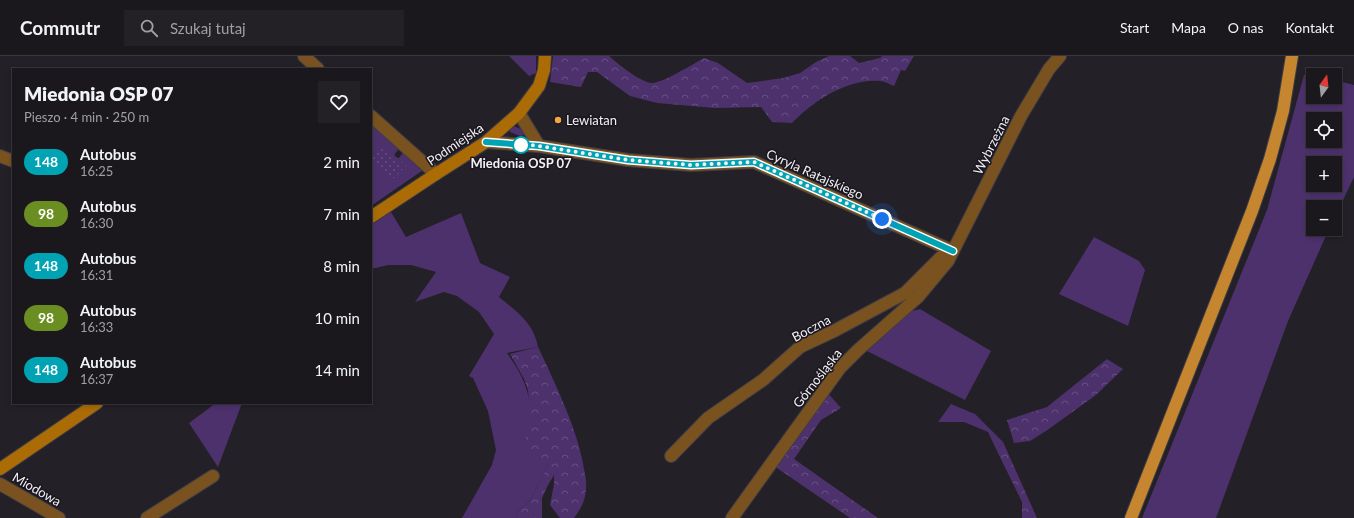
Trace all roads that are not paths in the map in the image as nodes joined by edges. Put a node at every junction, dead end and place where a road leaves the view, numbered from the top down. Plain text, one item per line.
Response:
1 (304, 56) edge
2 (545, 56) edge
3 (1060, 56) edge
4 (1292, 56) edge
5 (317, 68) edge
6 (519, 113) junction
7 (372, 117) edge
8 (486, 142) junction
9 (539, 146) junction
10 (0, 156) edge
11 (12, 161) edge
12 (436, 174) junction
13 (372, 216) edge
14 (953, 251) junction
15 (96, 404) edge
16 (671, 456) dead end
17 (0, 469) edge
18 (213, 476) dead end
19 (0, 484) edge
20 (60, 518) edge
21 (147, 518) edge
22 (732, 518) edge
23 (1131, 518) edge

1 - 5 street
2 - 6 street, Podmiejska
3 - 14 street, Wybrzeżna
4 - 23 main road
6 - 8 street, Podmiejska
6 - 9 street
7 - 12 street
8 - 9 street, Cyryla Ratajskiego
8 - 12 street, Podmiejska
9 - 14 street, Cyryla Ratajskiego
10 - 11 street
12 - 13 street, Podmiejska
14 - 16 street, Boczna
14 - 22 street, Górnośląska
15 - 17 street
18 - 21 street
19 - 20 street, Miodowa

